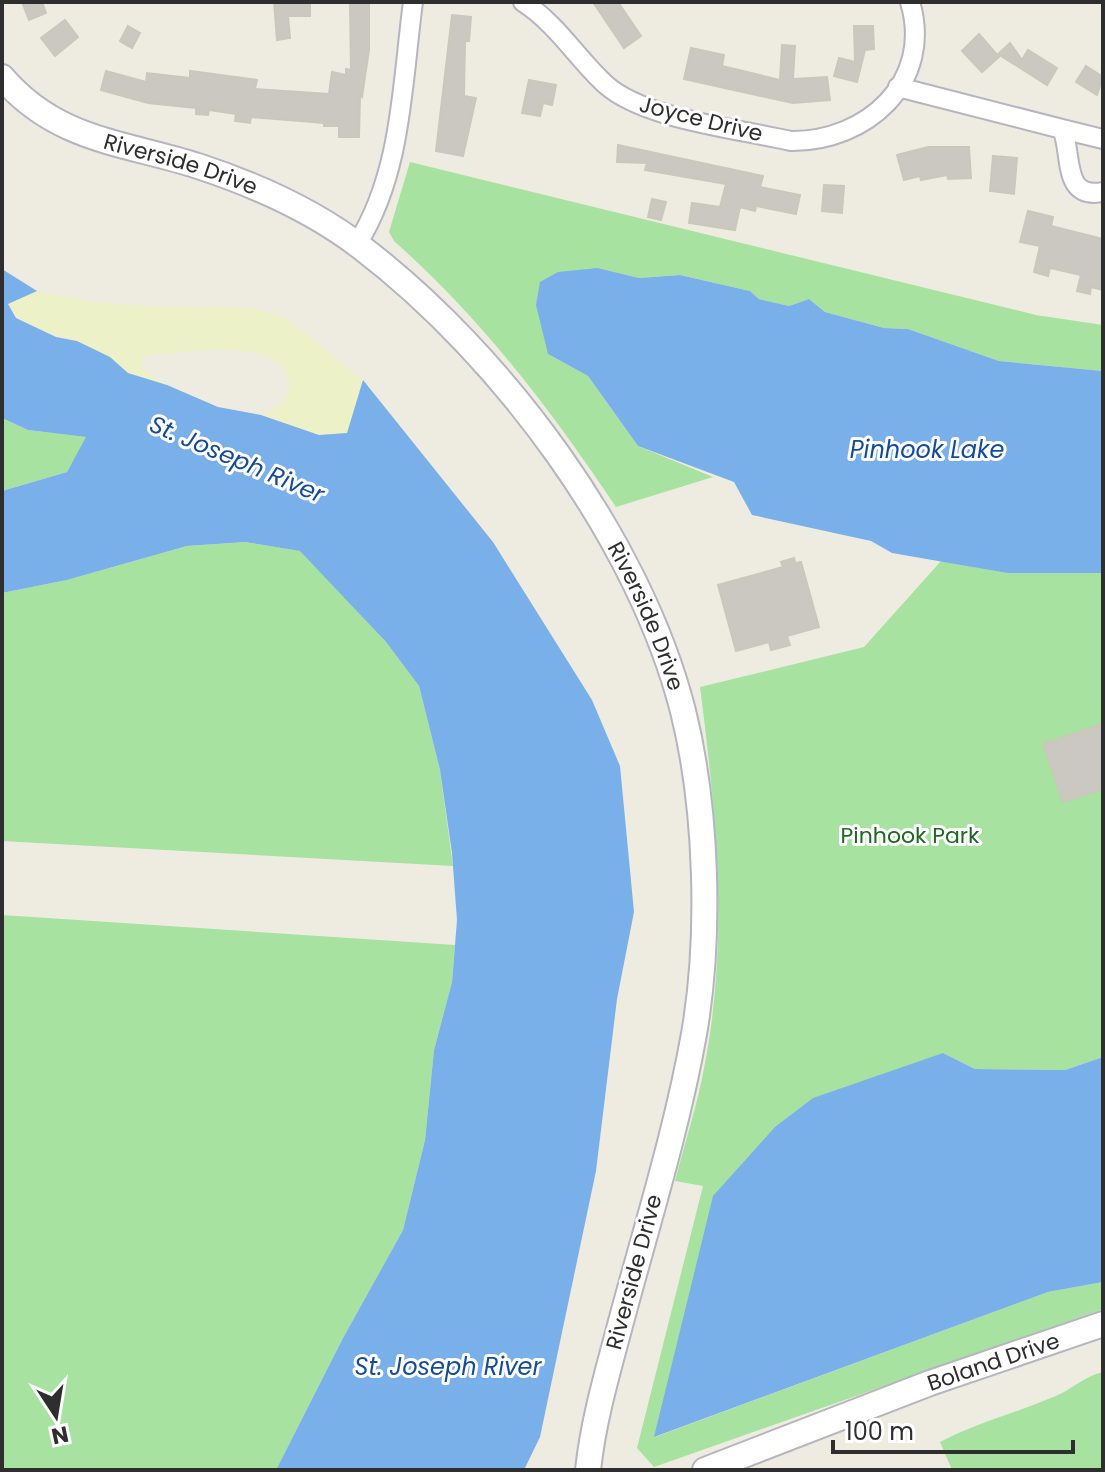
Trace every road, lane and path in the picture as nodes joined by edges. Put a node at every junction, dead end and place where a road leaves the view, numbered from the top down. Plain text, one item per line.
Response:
1 (413, 2) edge
2 (523, 2) edge
3 (910, 2) edge
4 (2, 77) edge
5 (898, 87) junction
6 (1062, 129) junction
7 (1103, 139) edge
8 (1103, 192) edge
9 (357, 244) junction
10 (1103, 1324) edge
11 (588, 1470) edge
12 (705, 1470) edge

1 - 9 street
2 - 5 street, Joyce Drive
3 - 5 street
4 - 9 street, Riverside Drive
5 - 6 street
6 - 7 street
6 - 8 street
9 - 11 street, Riverside Drive
10 - 12 street, Boland Drive

